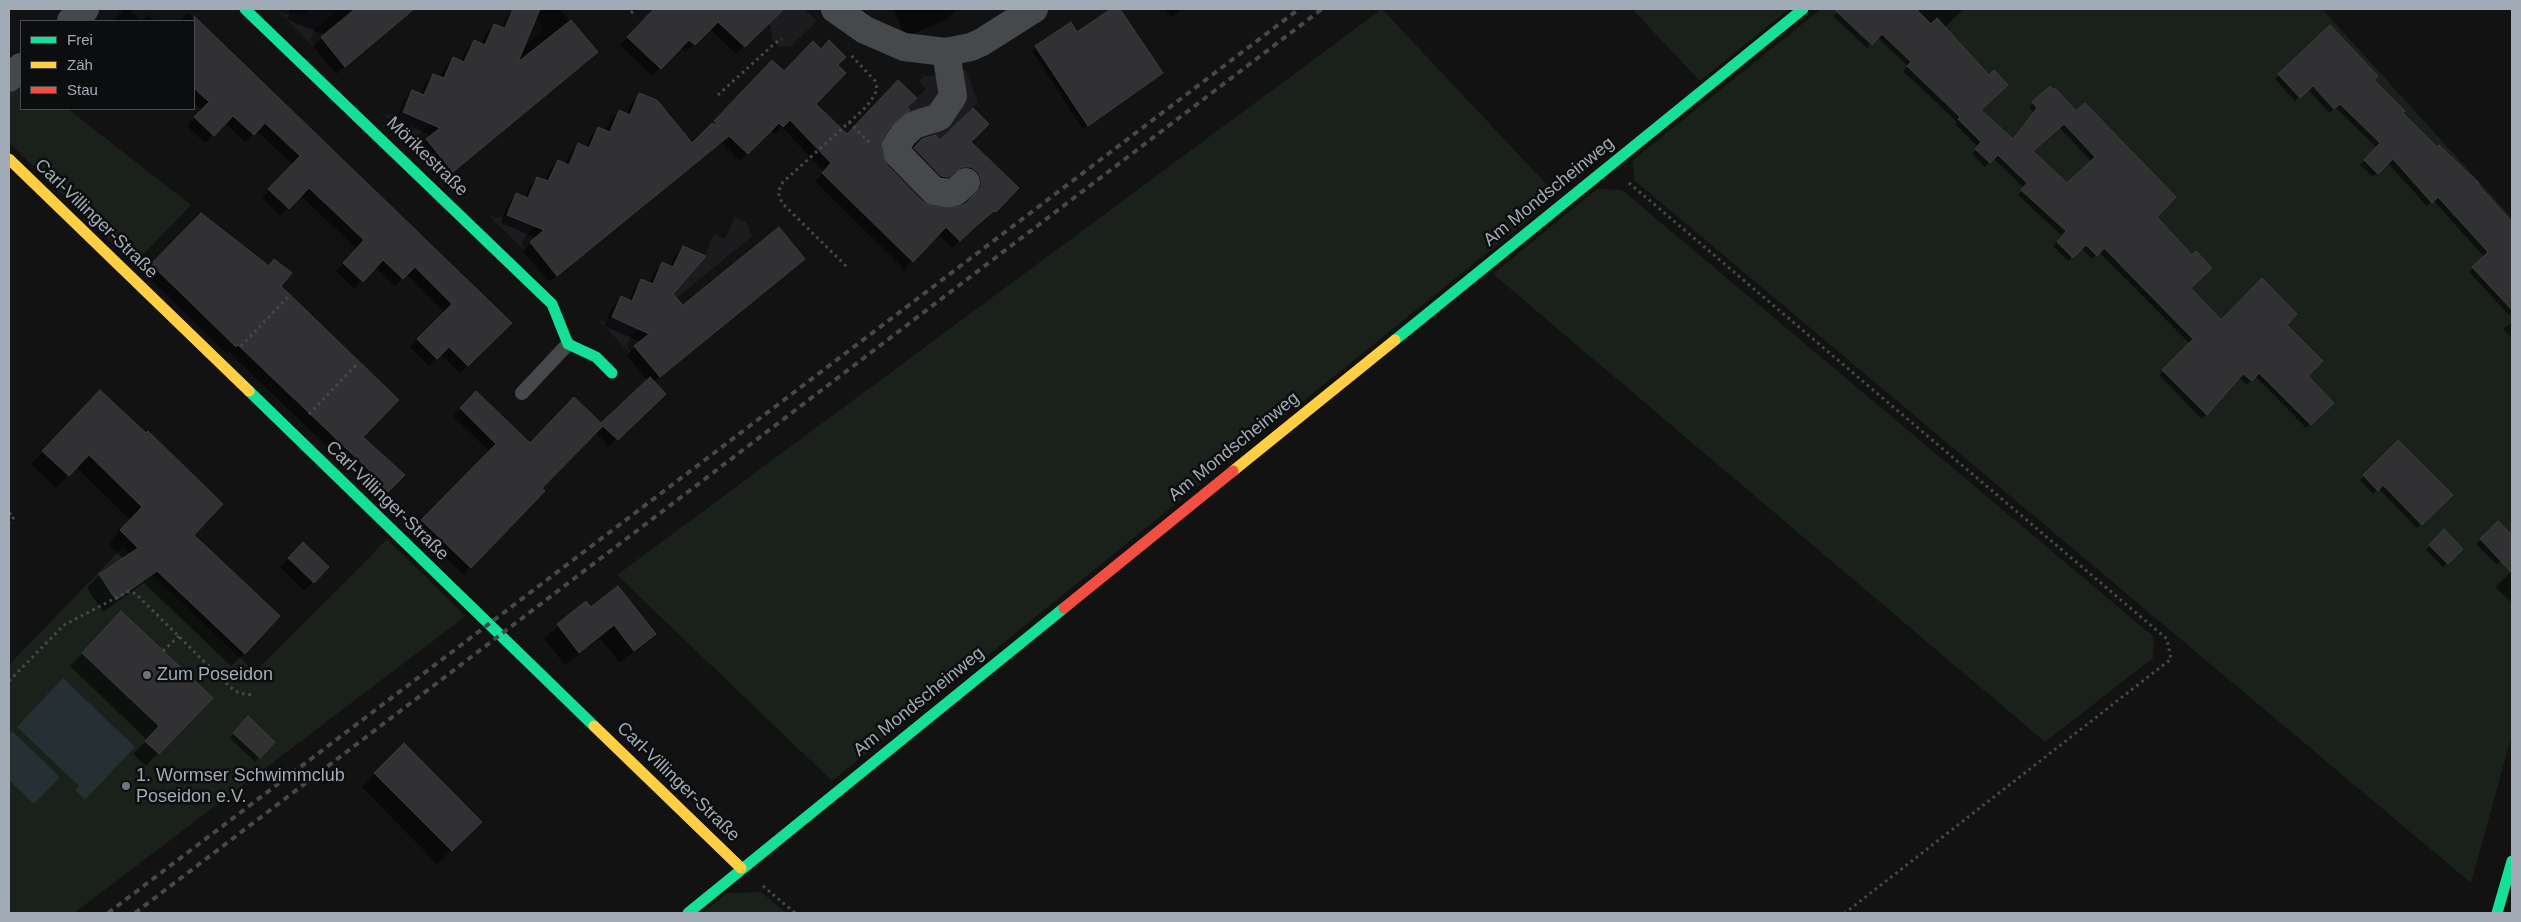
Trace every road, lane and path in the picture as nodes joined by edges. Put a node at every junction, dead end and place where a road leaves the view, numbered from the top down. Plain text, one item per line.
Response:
1 (84, 9) edge
2 (245, 9) edge
3 (636, 9) edge
4 (835, 9) edge
5 (1034, 9) edge
6 (1803, 9) edge
7 (631, 13) dead end
8 (72, 20) edge
9 (782, 39) dead end
10 (844, 48) dead end
11 (946, 52) junction
12 (20, 68) edge
13 (9, 78) edge
14 (718, 95) dead end
15 (9, 159) edge
16 (1609, 166) junction
17 (966, 182) dead end
18 (846, 266) dead end
19 (288, 297) dead end
20 (568, 344) junction
21 (358, 363) dead end
22 (222, 367) junction
23 (612, 373) dead end
24 (522, 393) dead end
25 (292, 432) junction
26 (9, 513) edge
27 (9, 523) edge
28 (179, 636) junction
29 (163, 651) dead end
30 (9, 681) edge
31 (250, 695) dead end
32 (2512, 861) edge
33 (741, 868) junction
34 (688, 913) edge
35 (795, 913) edge
36 (1845, 913) edge
37 (2497, 913) edge

1 - 8 street
2 - 20 street, Mörikestraße
3 - 7 path
4 - 11 street
5 - 11 street
6 - 16 street, Am Mondscheinweg
9 - 14 path
10 - 18 path
11 - 17 street
12 - 13 street
15 - 22 street, Carl-Villinger-Straße
16 - 33 street, Am Mondscheinweg
16 - 36 path
19 - 22 path
20 - 23 street
20 - 24 lane
21 - 25 path
22 - 25 street, Carl-Villinger-Straße
25 - 33 street, Carl-Villinger-Straße
26 - 27 path
28 - 29 path
28 - 30 path
28 - 31 path
32 - 37 street
33 - 34 street, Am Mondscheinweg
33 - 35 path

